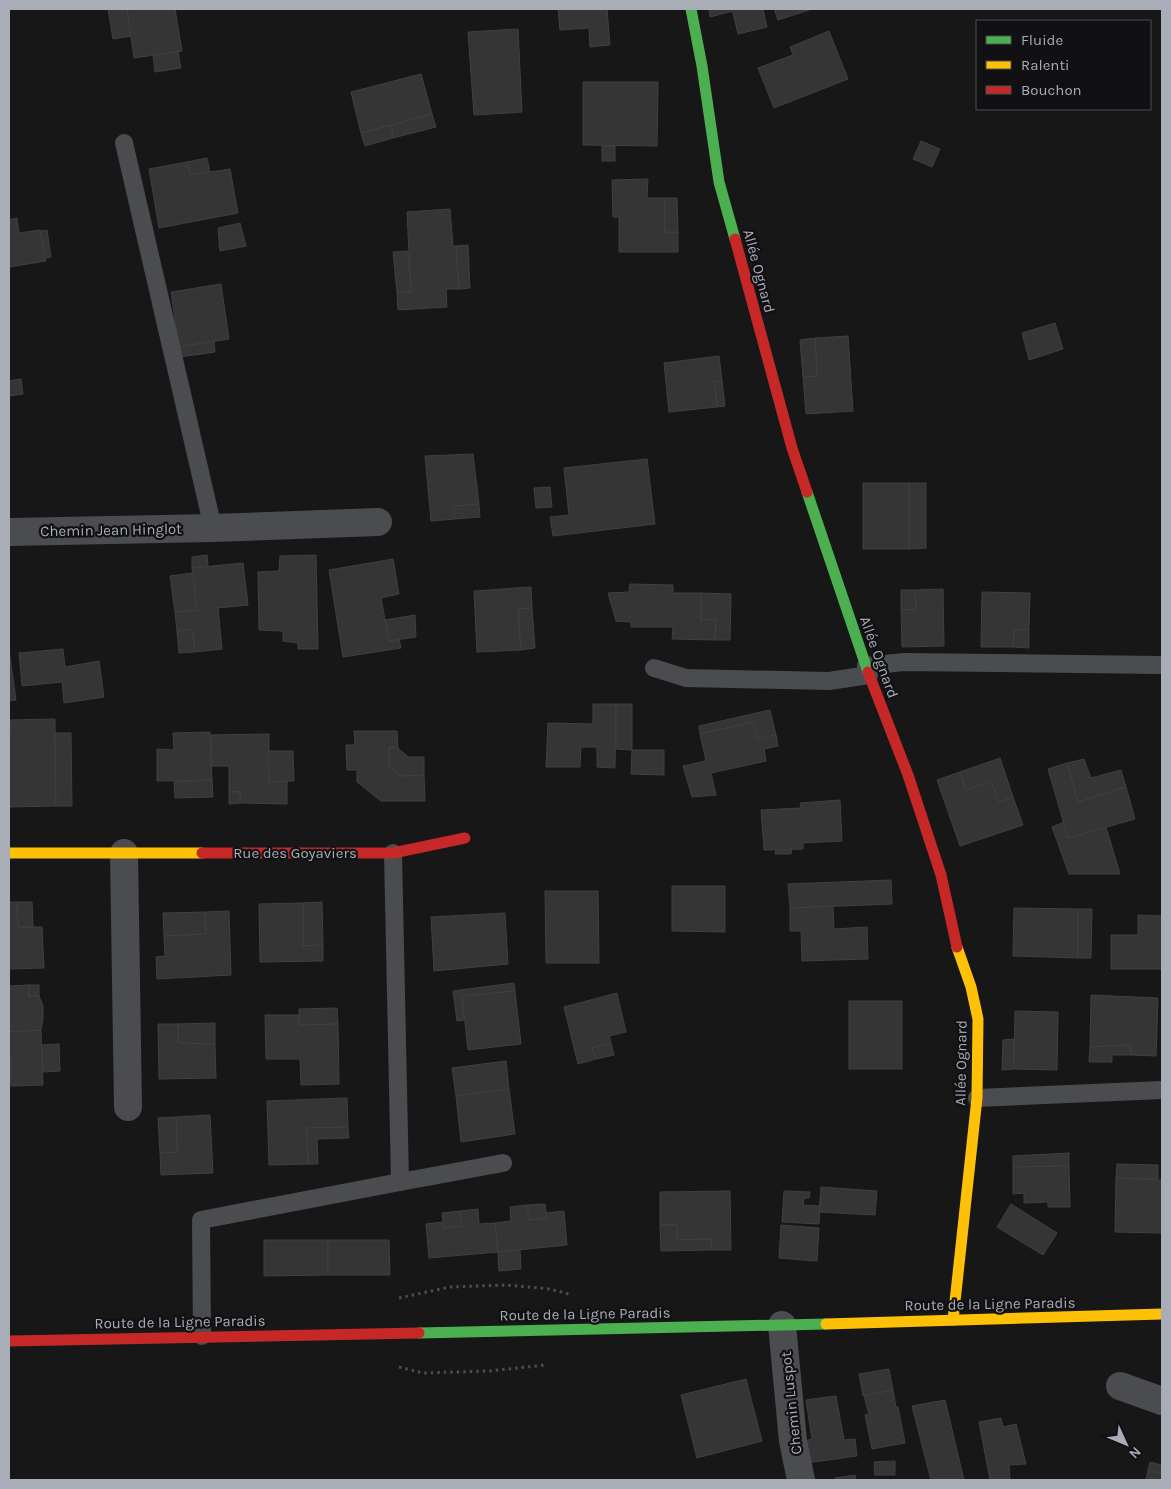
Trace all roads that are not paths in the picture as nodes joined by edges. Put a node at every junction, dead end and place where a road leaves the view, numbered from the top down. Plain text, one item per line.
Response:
1 (691, 9) edge
2 (124, 142) dead end
3 (378, 522) dead end
4 (213, 528) junction
5 (9, 532) edge
6 (1162, 665) edge
7 (654, 668) dead end
8 (867, 671) junction
9 (465, 838) dead end
10 (124, 853) junction
11 (393, 853) junction
12 (9, 854) edge
13 (1162, 1090) edge
14 (977, 1098) junction
15 (128, 1106) dead end
16 (502, 1163) dead end
17 (400, 1182) junction
18 (1162, 1314) edge
19 (953, 1320) junction
20 (782, 1325) junction
21 (202, 1336) junction
22 (9, 1341) edge
23 (1120, 1386) dead end
24 (1162, 1401) edge
25 (801, 1480) edge

1 - 8 street, Allée Ognard
2 - 4 lane
3 - 4 street, Chemin Jean Hinglot
4 - 5 street, Chemin Jean Hinglot
6 - 8 lane
7 - 8 lane
8 - 14 street, Allée Ognard
9 - 11 street, Rue des Goyaviers
10 - 11 street, Rue des Goyaviers
10 - 12 street, Rue des Goyaviers
10 - 15 street
11 - 17 lane
13 - 14 lane
14 - 19 street, Allée Ognard
16 - 17 lane
17 - 21 lane
18 - 19 street, Route de la Ligne Paradis
19 - 20 street, Route de la Ligne Paradis
20 - 21 street, Route de la Ligne Paradis
20 - 25 street, Chemin Luspot
21 - 22 street, Route de la Ligne Paradis
23 - 24 street

